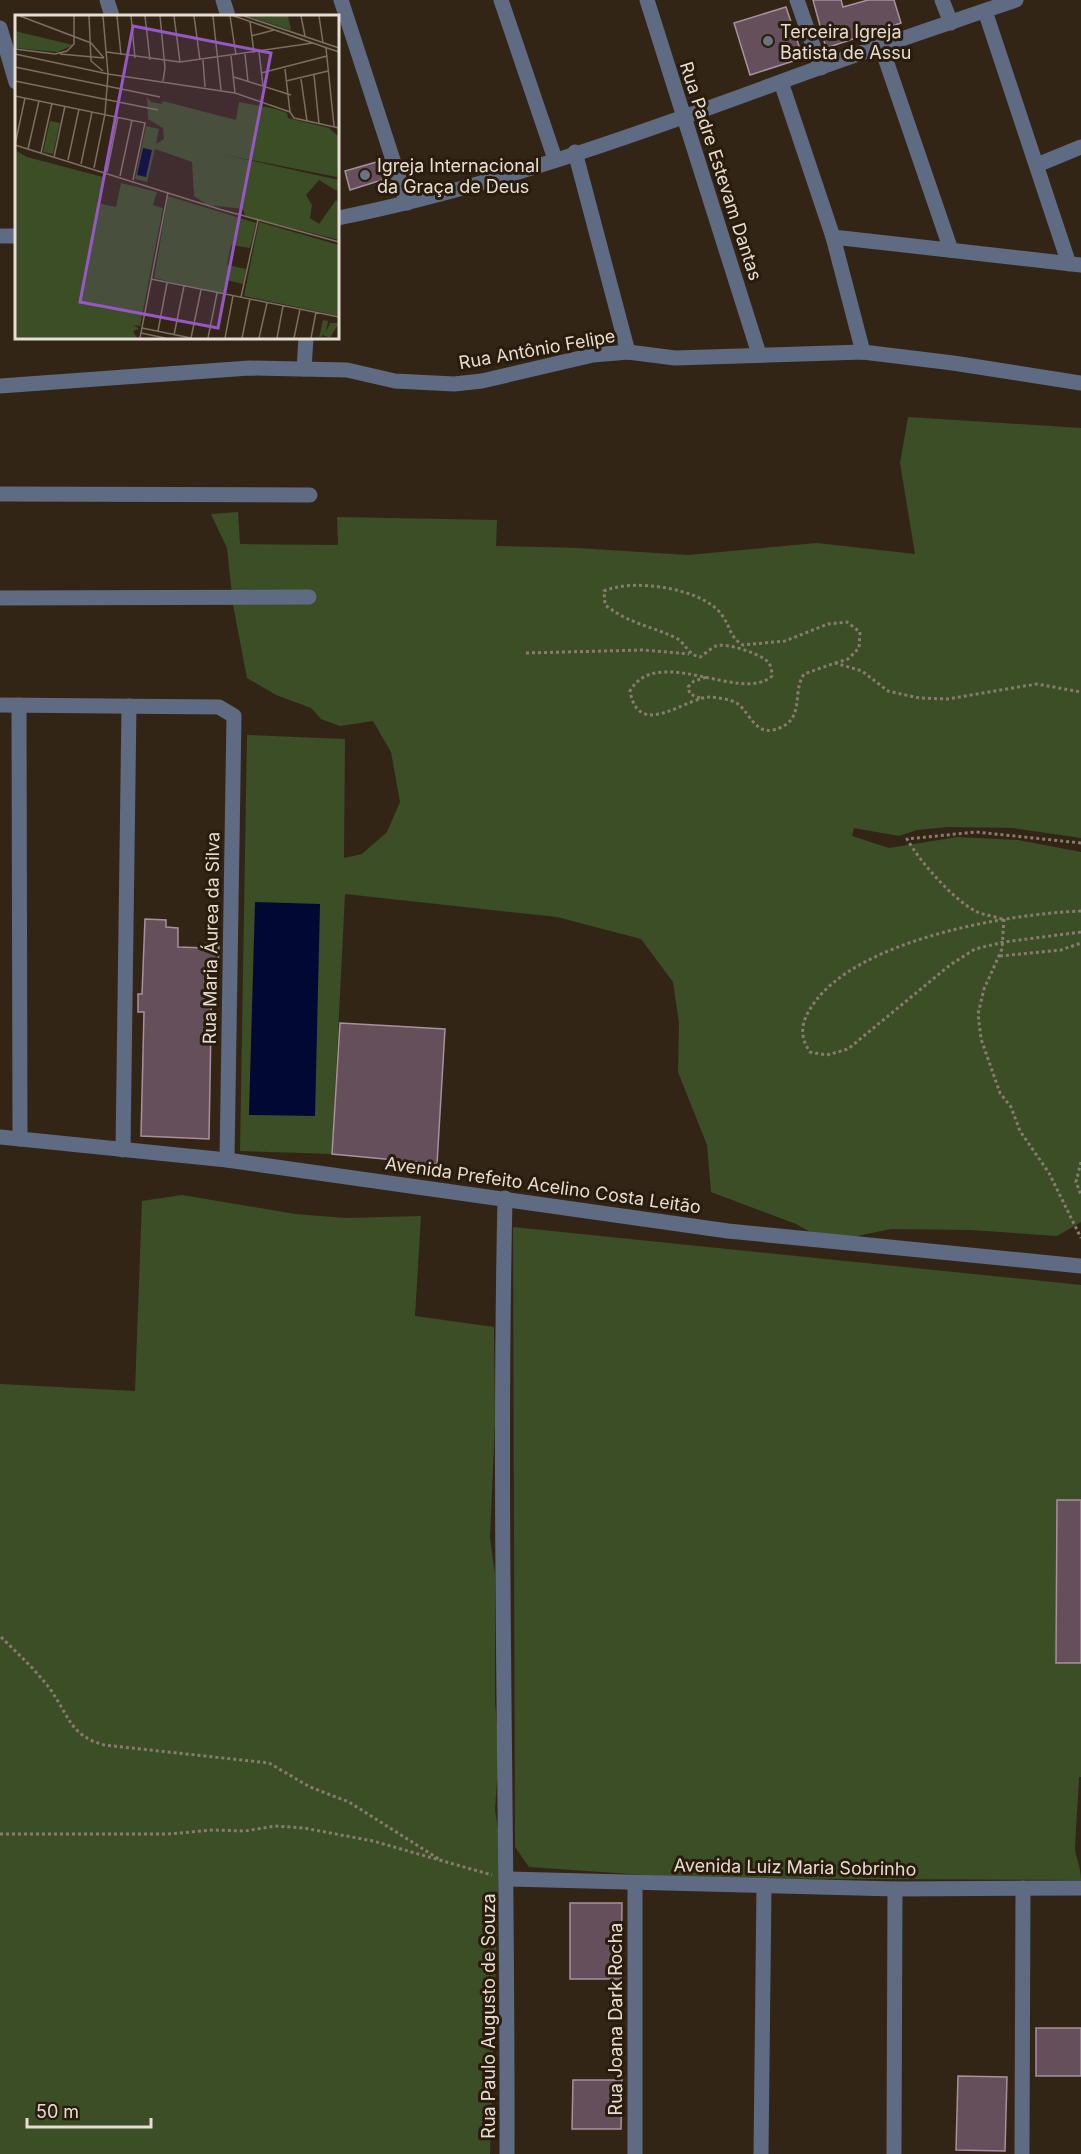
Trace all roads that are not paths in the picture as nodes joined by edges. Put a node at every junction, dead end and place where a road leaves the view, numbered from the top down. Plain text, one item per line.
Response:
1 (107, 0) edge
2 (223, 0) edge
3 (341, 0) edge
4 (501, 0) edge
5 (647, 0) edge
6 (797, 0) edge
7 (942, 0) edge
8 (1016, 0) edge
9 (985, 11) junction
10 (112, 15) edge
11 (228, 15) edge
12 (951, 23) junction
13 (0, 28) edge
14 (881, 46) junction
15 (821, 68) junction
16 (15, 79) edge
17 (781, 82) junction
18 (683, 119) junction
19 (1081, 147) edge
20 (575, 152) junction
21 (555, 159) junction
22 (1036, 165) junction
23 (408, 203) junction
24 (339, 218) edge
25 (833, 237) junction
26 (951, 250) junction
27 (1075, 265) edge
28 (306, 339) edge
29 (628, 352) junction
30 (863, 352) junction
31 (759, 354) junction
32 (304, 369) junction
33 (1081, 383) edge
34 (0, 386) edge
35 (0, 494) edge
36 (310, 495) dead end
37 (309, 597) dead end
38 (0, 598) edge
39 (0, 705) edge
40 (19, 705) junction
41 (129, 706) junction
42 (0, 1137) edge
43 (20, 1139) junction
44 (123, 1150) junction
45 (226, 1160) junction
46 (505, 1198) junction
47 (1081, 1266) edge
48 (508, 1879) junction
49 (635, 1883) junction
50 (764, 1886) junction
51 (895, 1888) junction
52 (1023, 1888) junction
53 (1081, 1888) edge
54 (507, 2154) edge
55 (635, 2154) edge
56 (761, 2154) edge
57 (894, 2154) edge
58 (1022, 2154) edge

1 - 10 street
2 - 11 street
3 - 23 street
4 - 21 street
5 - 18 street, Rua Padre Estevam Dantas
6 - 15 street
7 - 12 street
8 - 9 street
9 - 12 street
9 - 22 street
12 - 14 street
13 - 16 street
14 - 15 street
14 - 26 street
15 - 17 street
17 - 18 street
17 - 25 street
18 - 20 street
18 - 31 street, Rua Padre Estevam Dantas
19 - 22 street
20 - 21 street
20 - 29 street
21 - 23 street
22 - 27 street
23 - 24 street
25 - 26 street
25 - 30 street
26 - 27 street
28 - 32 street
29 - 31 street, Rua Antônio Felipe
29 - 32 street, Rua Antônio Felipe
30 - 31 street, Rua Antônio Felipe
30 - 33 street, Rua Antônio Felipe
32 - 34 street, Rua Antônio Felipe
35 - 36 street
37 - 38 street
39 - 40 street
40 - 41 street
40 - 43 street
41 - 44 street
41 - 45 street, Rua Maria Áurea da Silva
42 - 43 street, Avenida Prefeito Acelino Costa Leitão
43 - 44 street, Avenida Prefeito Acelino Costa Leitão
44 - 45 street, Avenida Prefeito Acelino Costa Leitão
45 - 46 street, Avenida Prefeito Acelino Costa Leitão
46 - 47 street, Avenida Prefeito Acelino Costa Leitão
46 - 48 street, Rua Paulo Augusto de Souza
48 - 49 street, Avenida Luiz Maria Sobrinho
48 - 54 street, Rua Paulo Augusto de Souza
49 - 50 street, Avenida Luiz Maria Sobrinho
49 - 55 street, Rua Joana Dark Rocha
50 - 51 street, Avenida Luiz Maria Sobrinho
50 - 56 street
51 - 52 street, Avenida Luiz Maria Sobrinho
51 - 57 street
52 - 53 street, Avenida Luiz Maria Sobrinho
52 - 58 street

